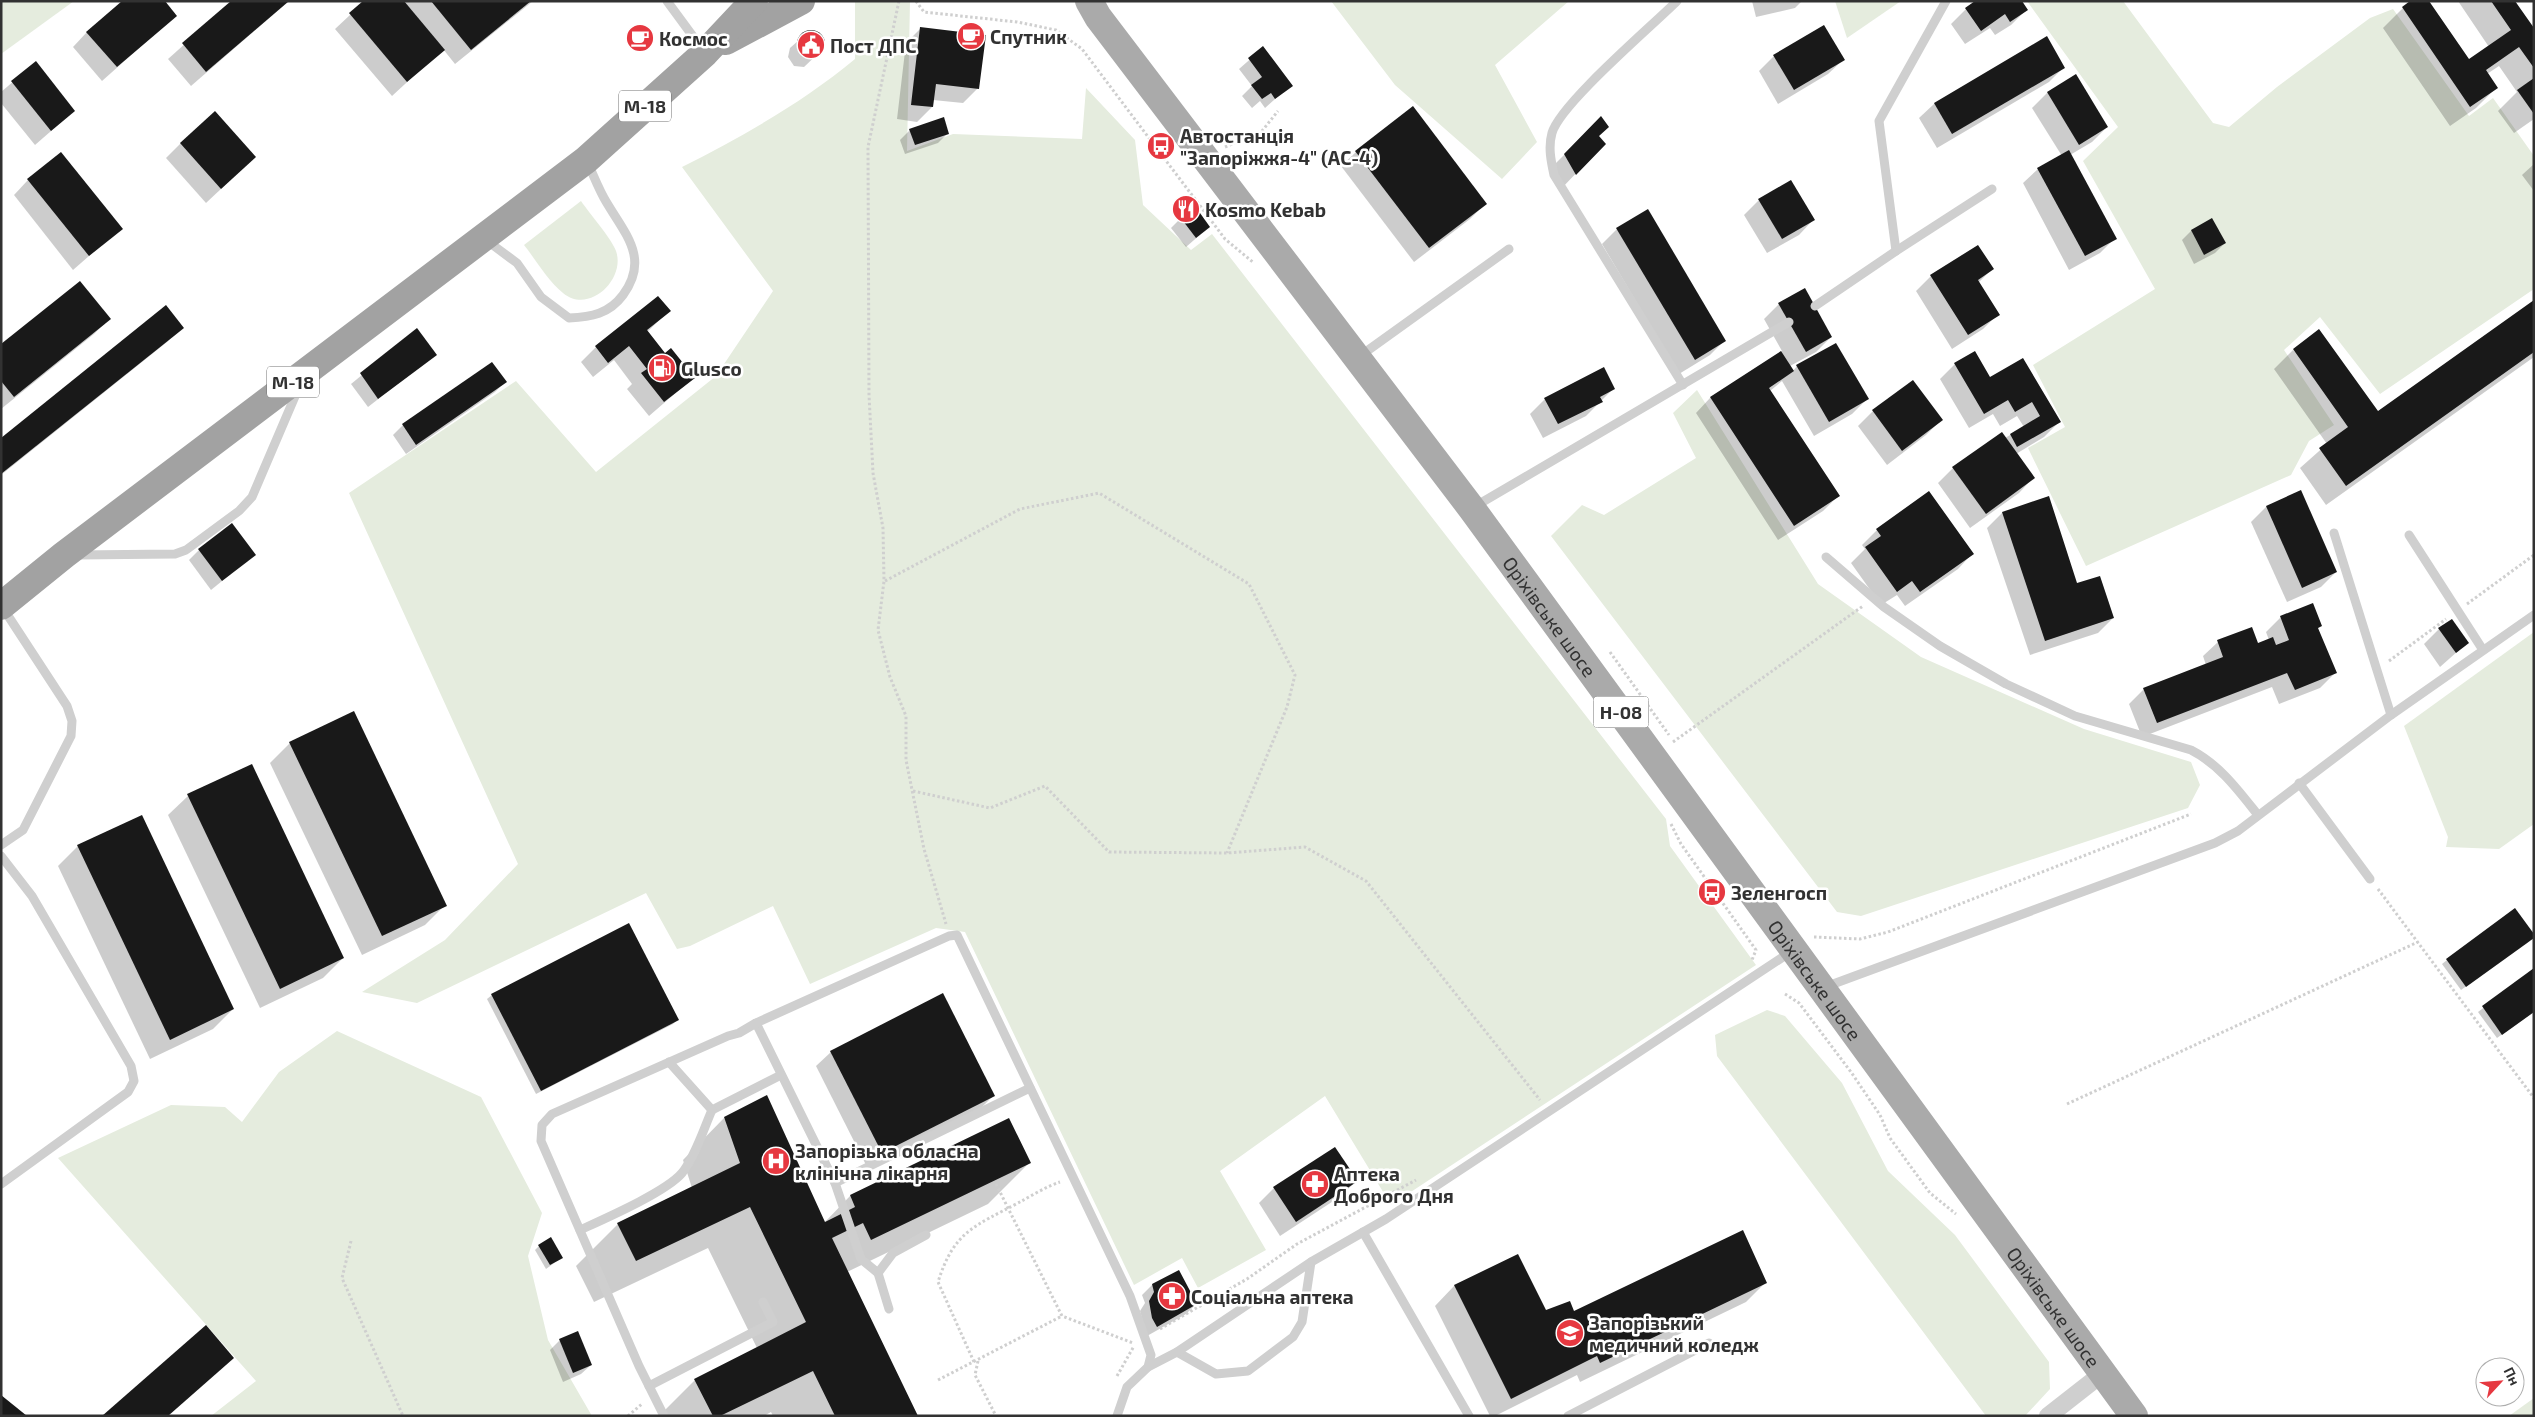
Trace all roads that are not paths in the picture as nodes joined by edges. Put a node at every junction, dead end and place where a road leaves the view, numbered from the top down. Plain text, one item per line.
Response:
1 (667, 1) edge
2 (754, 1) edge
3 (801, 1) edge
4 (1072, 1) edge
5 (1677, 1) edge
6 (1946, 1) edge
7 (1093, 9) edge
8 (704, 52) junction
9 (586, 160) junction
10 (1992, 189) dead end
11 (484, 238) junction
12 (1510, 249) dead end
13 (1896, 250) junction
14 (1815, 306) dead end
15 (1789, 322) dead end
16 (1358, 358) junction
17 (305, 374) junction
18 (1683, 385) junction
19 (1472, 508) junction
20 (2334, 533) dead end
21 (2409, 535) dead end
22 (64, 555) junction
23 (1826, 557) dead end
24 (1, 606) edge
25 (2534, 615) edge
26 (2483, 650) junction
27 (2391, 715) junction
28 (2299, 783) junction
29 (2258, 815) junction
30 (1, 844) edge
31 (1, 856) edge
32 (2370, 879) road end
33 (1805, 944) junction
34 (1822, 988) junction
35 (756, 1023) junction
36 (669, 1062) junction
37 (782, 1075) junction
38 (1030, 1088) junction
39 (712, 1110) junction
40 (1, 1184) edge
41 (834, 1184) junction
42 (580, 1230) junction
43 (1363, 1232) junction
44 (926, 1235) dead end
45 (1311, 1262) junction
46 (878, 1273) junction
47 (763, 1302) dead end
48 (889, 1309) dead end
49 (1709, 1343) dead end
50 (1177, 1352) junction
51 (1148, 1367) junction
52 (2103, 1373) junction
53 (649, 1386) junction
54 (664, 1416) edge
55 (1117, 1416) edge
56 (1469, 1416) edge
57 (1568, 1416) edge
58 (2048, 1416) edge
59 (2134, 1416) edge

1 - 8 lane
2 - 8 highway, М-18
3 - 8 highway, М-18
4 - 7 main road, Оріхівське шосе / Н-08
5 - 18 lane
6 - 13 lane
7 - 16 main road, Оріхівське шосе / Н-08
8 - 9 highway, М-18
9 - 11 highway, М-18
9 - 11 lane
10 - 13 lane
11 - 17 highway, М-18
12 - 16 lane
13 - 14 lane
15 - 18 lane
16 - 19 main road, Оріхівське шосе / Н-08
17 - 22 highway, М-18
17 - 22 lane
18 - 19 lane
19 - 33 main road, Оріхівське шосе / Н-08
20 - 27 lane
21 - 26 lane
22 - 24 highway, М-18
23 - 29 lane
24 - 30 lane
25 - 26 lane
26 - 27 lane
27 - 28 lane
28 - 29 lane
28 - 32 lane
29 - 34 lane
31 - 40 lane
33 - 34 main road, Оріхівське шосе / Н-08
33 - 43 lane
34 - 52 main road, Оріхівське шосе / Н-08
35 - 36 lane
35 - 37 lane
35 - 38 lane
36 - 39 lane
36 - 42 lane
37 - 39 lane
37 - 41 lane
38 - 41 lane
38 - 51 lane
39 - 42 lane
41 - 46 lane
42 - 53 lane
43 - 45 lane
43 - 56 lane
44 - 46 lane
45 - 50 lane
45 - 50 lane
46 - 48 lane
47 - 53 lane
49 - 57 lane
50 - 51 lane
51 - 55 lane
52 - 58 street
52 - 59 main road, Оріхівське шосе / Н-08
53 - 54 lane

